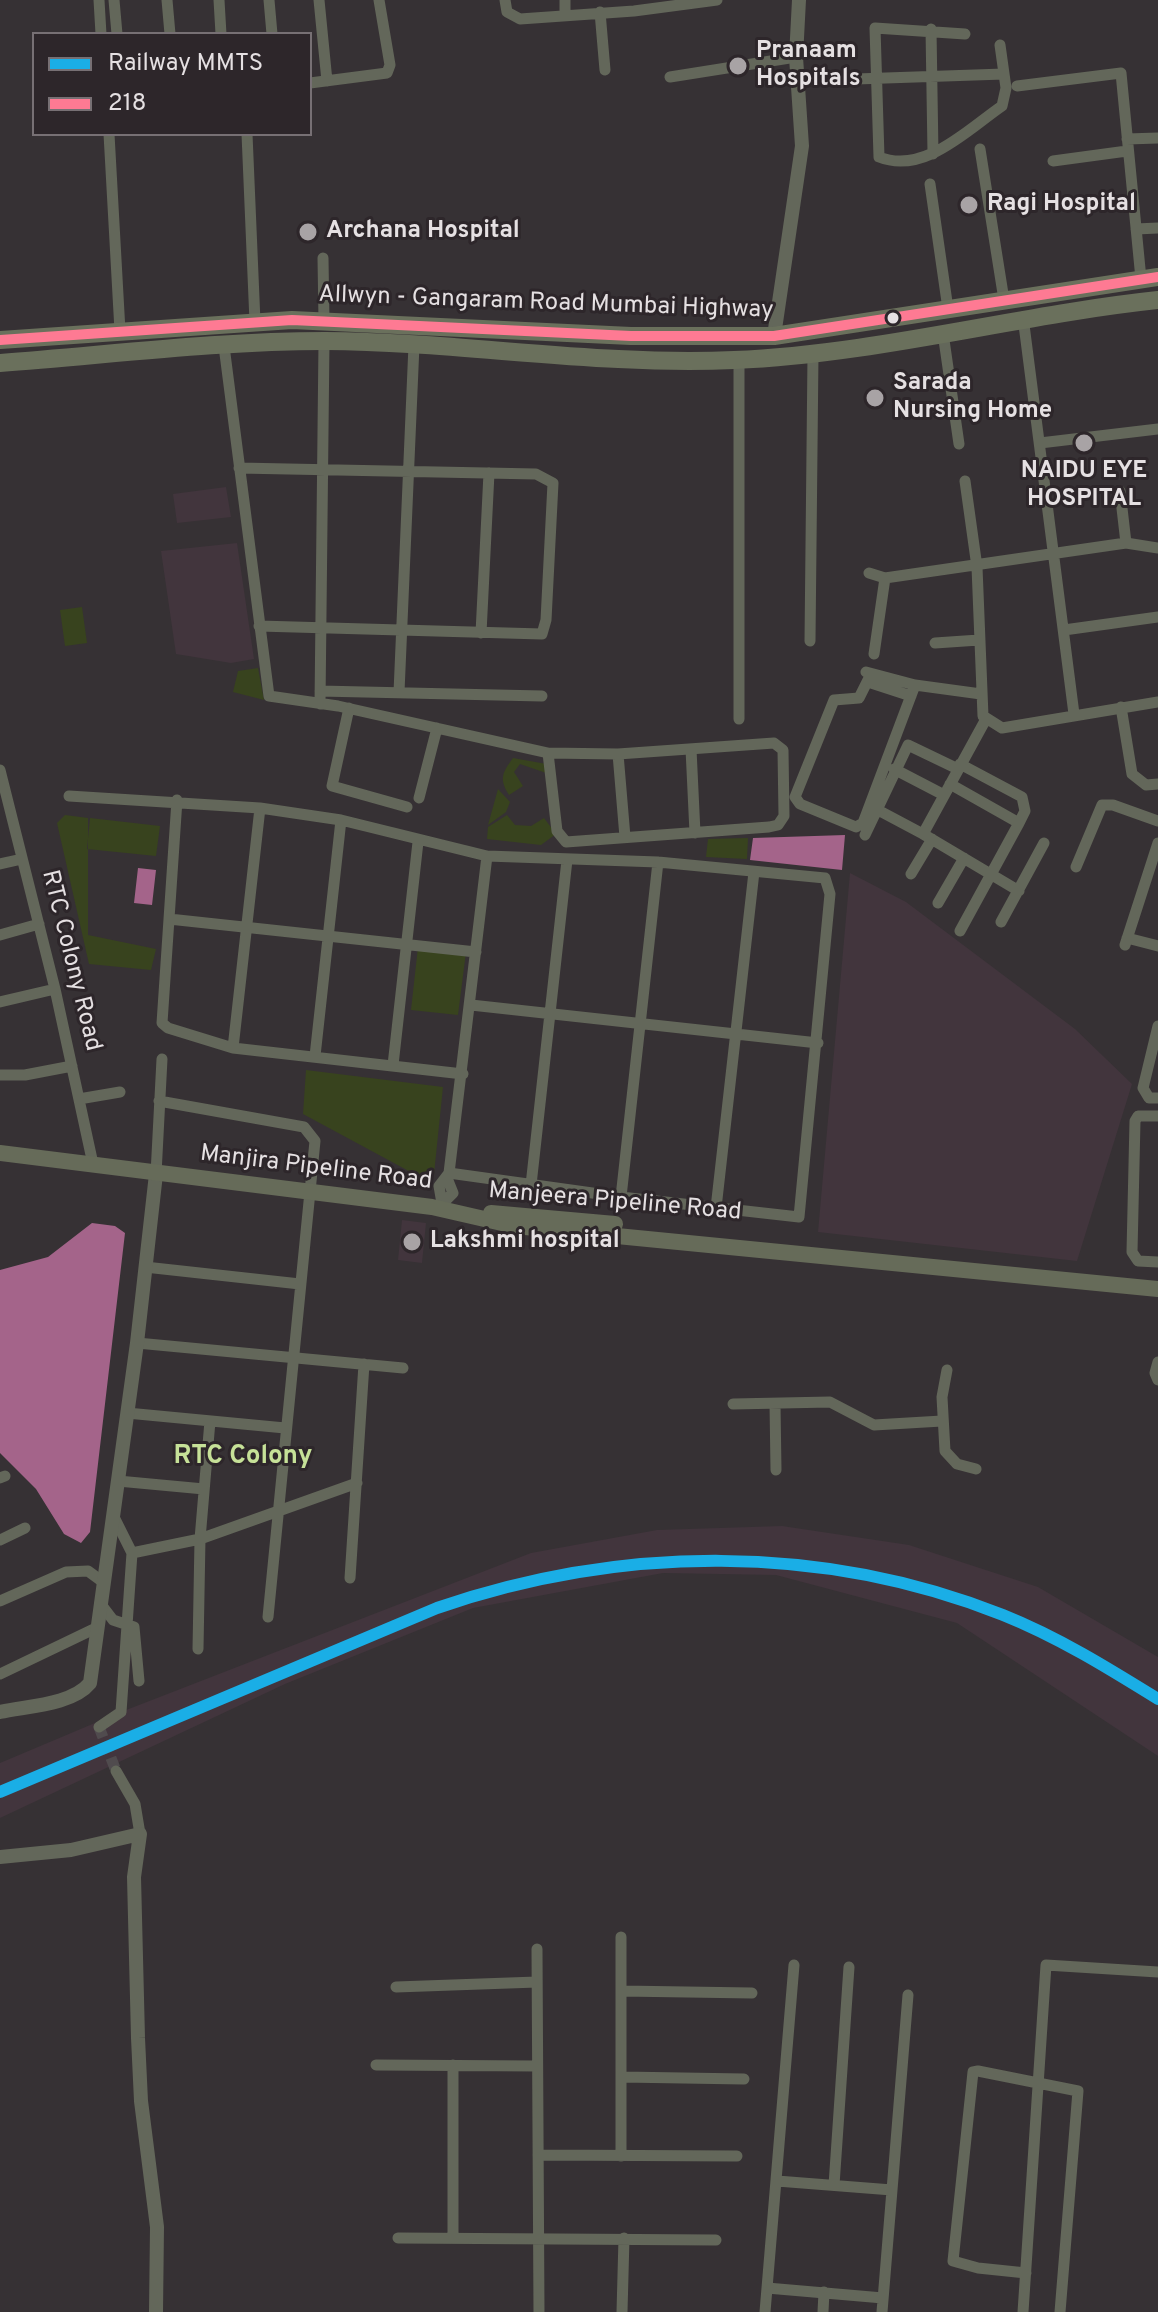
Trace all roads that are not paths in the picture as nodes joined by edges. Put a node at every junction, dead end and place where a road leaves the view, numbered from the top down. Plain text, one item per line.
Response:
1 (99, 0) edge
2 (114, 0) edge
3 (167, 0) edge
4 (219, 0) edge
5 (269, 0) edge
6 (319, 0) edge
7 (379, 0) edge
8 (505, 0) edge
9 (565, 0) edge
10 (717, 0) edge
11 (799, 0) edge
12 (634, 6) edge
13 (600, 12) junction
14 (565, 14) junction
15 (931, 29) junction
16 (101, 32) edge
17 (117, 32) edge
18 (170, 32) edge
19 (221, 32) edge
20 (272, 32) edge
21 (965, 34) dead end
22 (1000, 45) dead end
23 (796, 57) junction
24 (605, 70) dead end
25 (1004, 74) junction
26 (670, 77) dead end
27 (931, 77) junction
28 (876, 79) junction
29 (327, 81) junction
30 (797, 81) junction
31 (312, 83) edge
32 (1017, 86) dead end
33 (109, 136) edge
34 (247, 136) edge
35 (1158, 138) edge
36 (1127, 145) junction
37 (980, 149) dead end
38 (933, 154) junction
39 (1053, 161) dead end
40 (930, 184) dead end
41 (1158, 228) edge
42 (1136, 229) junction
43 (323, 258) dead end
44 (1150, 278) edge
45 (1004, 300) junction
46 (1158, 300) edge
47 (948, 309) junction
48 (1023, 317) junction
49 (324, 321) junction
50 (255, 322) junction
51 (120, 331) junction
52 (943, 333) junction
53 (593, 334) junction
54 (615, 335) junction
55 (774, 336) junction
56 (0, 340) edge
57 (324, 341) junction
58 (414, 345) junction
59 (224, 346) junction
60 (813, 354) junction
61 (592, 357) junction
62 (613, 358) junction
63 (739, 360) junction
64 (0, 363) edge
65 (1158, 429) edge
66 (1040, 443) junction
67 (959, 444) dead end
68 (239, 468) junction
69 (325, 470) junction
70 (409, 471) junction
71 (489, 473) junction
72 (965, 481) dead end
73 (1120, 491) dead end
74 (1126, 543) junction
75 (1158, 548) edge
76 (1055, 553) junction
77 (977, 567) junction
78 (869, 573) dead end
79 (885, 578) junction
80 (1158, 617) edge
81 (259, 626) junction
82 (322, 628) junction
83 (1064, 630) junction
84 (401, 632) junction
85 (481, 633) junction
86 (979, 640) junction
87 (810, 641) dead end
88 (935, 643) dead end
89 (874, 654) dead end
90 (320, 691) junction
91 (913, 691) junction
92 (399, 692) junction
93 (981, 694) junction
94 (542, 696) dead end
95 (1158, 702) edge
96 (320, 704) junction
97 (1121, 707) junction
98 (349, 708) junction
99 (1074, 714) junction
100 (739, 719) dead end
101 (986, 719) junction
102 (437, 728) junction
103 (691, 749) junction
104 (548, 753) junction
105 (618, 754) junction
106 (959, 766) junction
107 (894, 769) junction
108 (0, 770) edge
109 (950, 784) junction
110 (1158, 784) edge
111 (944, 795) junction
112 (69, 796) dead end
113 (419, 798) dead end
114 (177, 800) junction
115 (407, 807) dead end
116 (260, 808) junction
117 (876, 809) junction
118 (341, 820) junction
119 (1158, 821) edge
120 (1019, 823) junction
121 (695, 833) junction
122 (865, 835) dead end
123 (927, 836) junction
124 (625, 837) junction
125 (418, 842) junction
126 (1044, 843) dead end
127 (1158, 843) edge
128 (487, 856) junction
129 (964, 858) junction
130 (22, 859) junction
131 (567, 860) junction
132 (658, 862) junction
133 (0, 864) edge
134 (1076, 867) dead end
135 (1154, 867) edge
136 (754, 872) junction
137 (911, 874) dead end
138 (991, 874) junction
139 (1019, 891) junction
140 (938, 903) dead end
141 (169, 919) junction
142 (1001, 922) dead end
143 (39, 924) junction
144 (247, 927) junction
145 (960, 931) dead end
146 (0, 935) edge
147 (328, 936) junction
148 (406, 945) junction
149 (1158, 946) edge
150 (476, 952) junction
151 (55, 989) junction
152 (0, 1002) edge
153 (471, 1005) junction
154 (550, 1013) junction
155 (640, 1023) junction
156 (1158, 1026) edge
157 (736, 1034) junction
158 (818, 1043) junction
159 (233, 1048) junction
160 (315, 1056) junction
161 (162, 1059) dead end
162 (393, 1065) junction
163 (72, 1066) junction
164 (463, 1074) junction
165 (0, 1075) edge
166 (120, 1092) dead end
167 (1158, 1098) edge
168 (79, 1099) junction
169 (159, 1101) junction
170 (1158, 1116) edge
171 (0, 1153) edge
172 (93, 1164) junction
173 (156, 1174) junction
174 (448, 1175) junction
175 (531, 1185) junction
176 (311, 1191) junction
177 (621, 1197) junction
178 (443, 1206) junction
179 (716, 1208) junction
180 (470, 1214) junction
181 (1158, 1262) edge
182 (145, 1267) junction
183 (1158, 1280) edge
184 (300, 1284) junction
185 (1158, 1289) edge
186 (137, 1343) junction
187 (293, 1358) junction
188 (1158, 1362) edge
189 (364, 1364) junction
190 (403, 1368) dead end
191 (947, 1370) dead end
192 (1158, 1380) edge
193 (733, 1404) dead end
194 (775, 1404) junction
195 (127, 1413) junction
196 (210, 1421) junction
197 (942, 1421) junction
198 (285, 1428) junction
199 (976, 1469) dead end
200 (776, 1470) dead end
201 (118, 1481) junction
202 (357, 1483) junction
203 (204, 1489) junction
204 (278, 1510) junction
205 (114, 1517) junction
206 (25, 1528) dead end
207 (200, 1539) junction
208 (0, 1540) edge
209 (132, 1553) junction
210 (350, 1578) dead end
211 (103, 1582) junction
212 (0, 1601) edge
213 (100, 1602) junction
214 (268, 1617) dead end
215 (126, 1622) junction
216 (96, 1628) junction
217 (198, 1649) dead end
218 (0, 1674) edge
219 (139, 1681) dead end
220 (0, 1712) edge
221 (99, 1727) dead end
222 (116, 1771) tunnel mouth
223 (140, 1834) junction
224 (0, 1857) edge
225 (621, 1937) dead end
226 (537, 1949) dead end
227 (794, 1965) dead end
228 (849, 1967) dead end
229 (1158, 1972) edge
230 (537, 1982) junction
231 (396, 1987) dead end
232 (622, 1991) junction
233 (752, 1993) dead end
234 (908, 1995) dead end
235 (376, 2065) dead end
236 (453, 2065) junction
237 (536, 2066) junction
238 (622, 2077) junction
239 (744, 2079) dead end
240 (1038, 2081) junction
241 (538, 2155) junction
242 (621, 2156) junction
243 (737, 2156) dead end
244 (777, 2181) junction
245 (834, 2185) junction
246 (892, 2190) junction
247 (453, 2237) junction
248 (398, 2238) dead end
249 (624, 2238) junction
250 (539, 2239) junction
251 (716, 2240) dead end
252 (1026, 2273) junction
253 (767, 2288) junction
254 (824, 2292) junction
255 (883, 2298) junction
256 (156, 2312) edge
257 (539, 2312) edge
258 (622, 2312) edge
259 (765, 2312) edge
260 (823, 2312) edge
261 (882, 2312) edge
262 (1023, 2312) edge
263 (1060, 2312) edge

1 - 16 street
2 - 17 street
3 - 18 street
4 - 19 street
5 - 20 street
6 - 29 street
7 - 29 street
8 - 14 street
9 - 14 street
10 - 12 street
11 - 23 street
12 - 13 street
13 - 14 street
13 - 24 street
15 - 21 street
15 - 27 street
15 - 28 street
22 - 25 street
23 - 26 street
23 - 30 street
25 - 27 street
25 - 38 street
27 - 28 street
27 - 38 street
28 - 30 street
28 - 38 street
29 - 31 street
30 - 55 street
32 - 36 street
33 - 51 street
34 - 50 street
35 - 36 street
36 - 39 street
36 - 42 street
37 - 45 street
40 - 47 street
41 - 42 street
42 - 44 street
43 - 49 street
44 - 45 highway, Allwyn - Gangaram Road Mumbai Highway
45 - 47 highway, Allwyn - Gangaram Road Mumbai Highway
46 - 48 highway, Allwyn - Gangaram Road Mumbai Highway
47 - 55 highway, Allwyn - Gangaram Road Mumbai Highway
48 - 52 highway, Allwyn - Gangaram Road Mumbai Highway
48 - 66 street
49 - 50 highway, Allwyn - Gangaram Road Mumbai Highway
49 - 53 highway, Allwyn - Gangaram Road Mumbai Highway
50 - 51 highway, Allwyn - Gangaram Road Mumbai Highway
51 - 56 highway, Allwyn - Gangaram Road Mumbai Highway
52 - 60 highway, Allwyn - Gangaram Road Mumbai Highway
52 - 67 street
53 - 54 highway, Allwyn - Gangaram Road Mumbai Highway
53 - 61 highway
54 - 55 highway, Allwyn - Gangaram Road Mumbai Highway
54 - 62 highway
57 - 58 highway, Allwyn - Gangaram Road Mumbai Highway
57 - 59 highway, Allwyn - Gangaram Road Mumbai Highway
57 - 69 street
58 - 61 highway, Allwyn - Gangaram Road Mumbai Highway
58 - 70 street
59 - 64 highway, Allwyn - Gangaram Road Mumbai Highway
59 - 68 street
60 - 63 highway, Allwyn - Gangaram Road Mumbai Highway
60 - 87 street
61 - 62 highway, Allwyn - Gangaram Road Mumbai Highway
62 - 63 highway, Allwyn - Gangaram Road Mumbai Highway
63 - 100 street
65 - 66 street
66 - 76 street
68 - 69 street
68 - 81 street
69 - 70 street
69 - 82 street
70 - 71 street
70 - 84 street
71 - 85 street
71 - 85 street
72 - 77 street
73 - 74 street
74 - 75 street
74 - 76 street
76 - 77 street
76 - 83 street
77 - 79 street
77 - 86 street
78 - 79 street
79 - 89 street
80 - 83 street
81 - 82 street
81 - 96 street
82 - 84 street
82 - 90 street
83 - 99 street
84 - 85 street
84 - 92 street
86 - 88 street
86 - 93 street
90 - 92 street
90 - 96 street
91 - 91 street
91 - 93 street
92 - 94 street
93 - 101 street
95 - 97 street
96 - 98 street
97 - 99 street
97 - 110 street
98 - 102 street
98 - 115 street
99 - 101 street
101 - 106 street
102 - 104 street
102 - 113 street
103 - 105 street
103 - 121 street
103 - 121 street
104 - 105 street
104 - 124 street
105 - 124 street
106 - 107 street
106 - 109 street
106 - 120 street
107 - 111 street
107 - 117 street
108 - 130 street, RTC Colony Road
109 - 111 street
109 - 120 street
111 - 123 street
112 - 114 street
114 - 116 street
114 - 141 street
116 - 118 street
116 - 144 street
117 - 122 street
117 - 123 street
118 - 125 street
118 - 147 street
119 - 134 street
120 - 138 street
121 - 124 street
123 - 129 street
123 - 137 street
125 - 128 street
125 - 148 street
126 - 139 street
127 - 135 street
128 - 131 street
128 - 150 street
129 - 138 street
129 - 140 street
130 - 133 street
130 - 143 street, RTC Colony Road
131 - 132 street
131 - 154 street
132 - 136 street
132 - 155 street
135 - 149 street
136 - 157 street
136 - 158 street
138 - 139 street
138 - 145 street
139 - 142 street
141 - 144 street
141 - 159 street
143 - 146 street
143 - 151 street, RTC Colony Road
144 - 147 street
144 - 159 street
147 - 148 street
147 - 160 street
148 - 150 street
148 - 162 street
150 - 153 street
151 - 152 street
151 - 163 street, RTC Colony Road
153 - 154 street
153 - 164 street
154 - 155 street
154 - 175 street
155 - 157 street
155 - 177 street
156 - 167 street
157 - 158 street
157 - 179 street
158 - 179 street
159 - 160 street
160 - 162 street
161 - 169 street
162 - 164 street
163 - 165 street
163 - 168 street, RTC Colony Road
164 - 174 street
166 - 168 street
168 - 172 street, RTC Colony Road
169 - 173 street
169 - 176 street
170 - 181 street
171 - 172 main road, Manjira Pipeline Road
172 - 173 main road, Manjira Pipeline Road
173 - 176 main road, Manjira Pipeline Road
173 - 182 street
174 - 175 street
174 - 178 street
175 - 177 street
176 - 178 main road, Manjira Pipeline Road
176 - 184 street
177 - 179 street
178 - 180 main road, Manjira Pipeline Road
180 - 183 main road, Manjeera Pipeline Road
180 - 185 main road, Manjeera Pipeline Road
182 - 184 street
182 - 186 street
184 - 187 street
186 - 187 street
186 - 195 street
187 - 189 street
187 - 198 street
188 - 192 street
189 - 190 street
189 - 202 street
191 - 197 street
193 - 194 street
194 - 197 street
194 - 200 street
195 - 196 street
195 - 201 street
196 - 198 street
196 - 203 street
197 - 199 street
198 - 204 street
201 - 203 street
201 - 205 street
202 - 204 street
202 - 210 street
203 - 207 street
204 - 207 street
204 - 214 street
205 - 209 street
205 - 211 street
206 - 208 street
207 - 209 street
207 - 217 street
209 - 215 street
211 - 212 street
211 - 213 street
213 - 215 street
213 - 216 street
215 - 219 street
215 - 221 street
216 - 218 street
216 - 220 street
222 - 223 street
223 - 224 street
223 - 256 street
225 - 232 street
226 - 230 street
227 - 244 street
228 - 245 street
229 - 240 street
230 - 231 street
230 - 237 street
232 - 233 street
232 - 238 street
234 - 246 street
235 - 236 street
236 - 237 street
236 - 247 street
237 - 241 street
238 - 239 street
238 - 242 street
240 - 252 street
240 - 252 street
240 - 263 street
241 - 242 street
241 - 250 street
242 - 243 street
244 - 245 street
244 - 253 street
245 - 246 street
246 - 255 street
247 - 248 street
247 - 250 street
249 - 250 street
249 - 251 street
249 - 258 street
250 - 257 street
252 - 262 street
253 - 254 street
253 - 259 street
254 - 255 street
254 - 260 street
255 - 261 street

